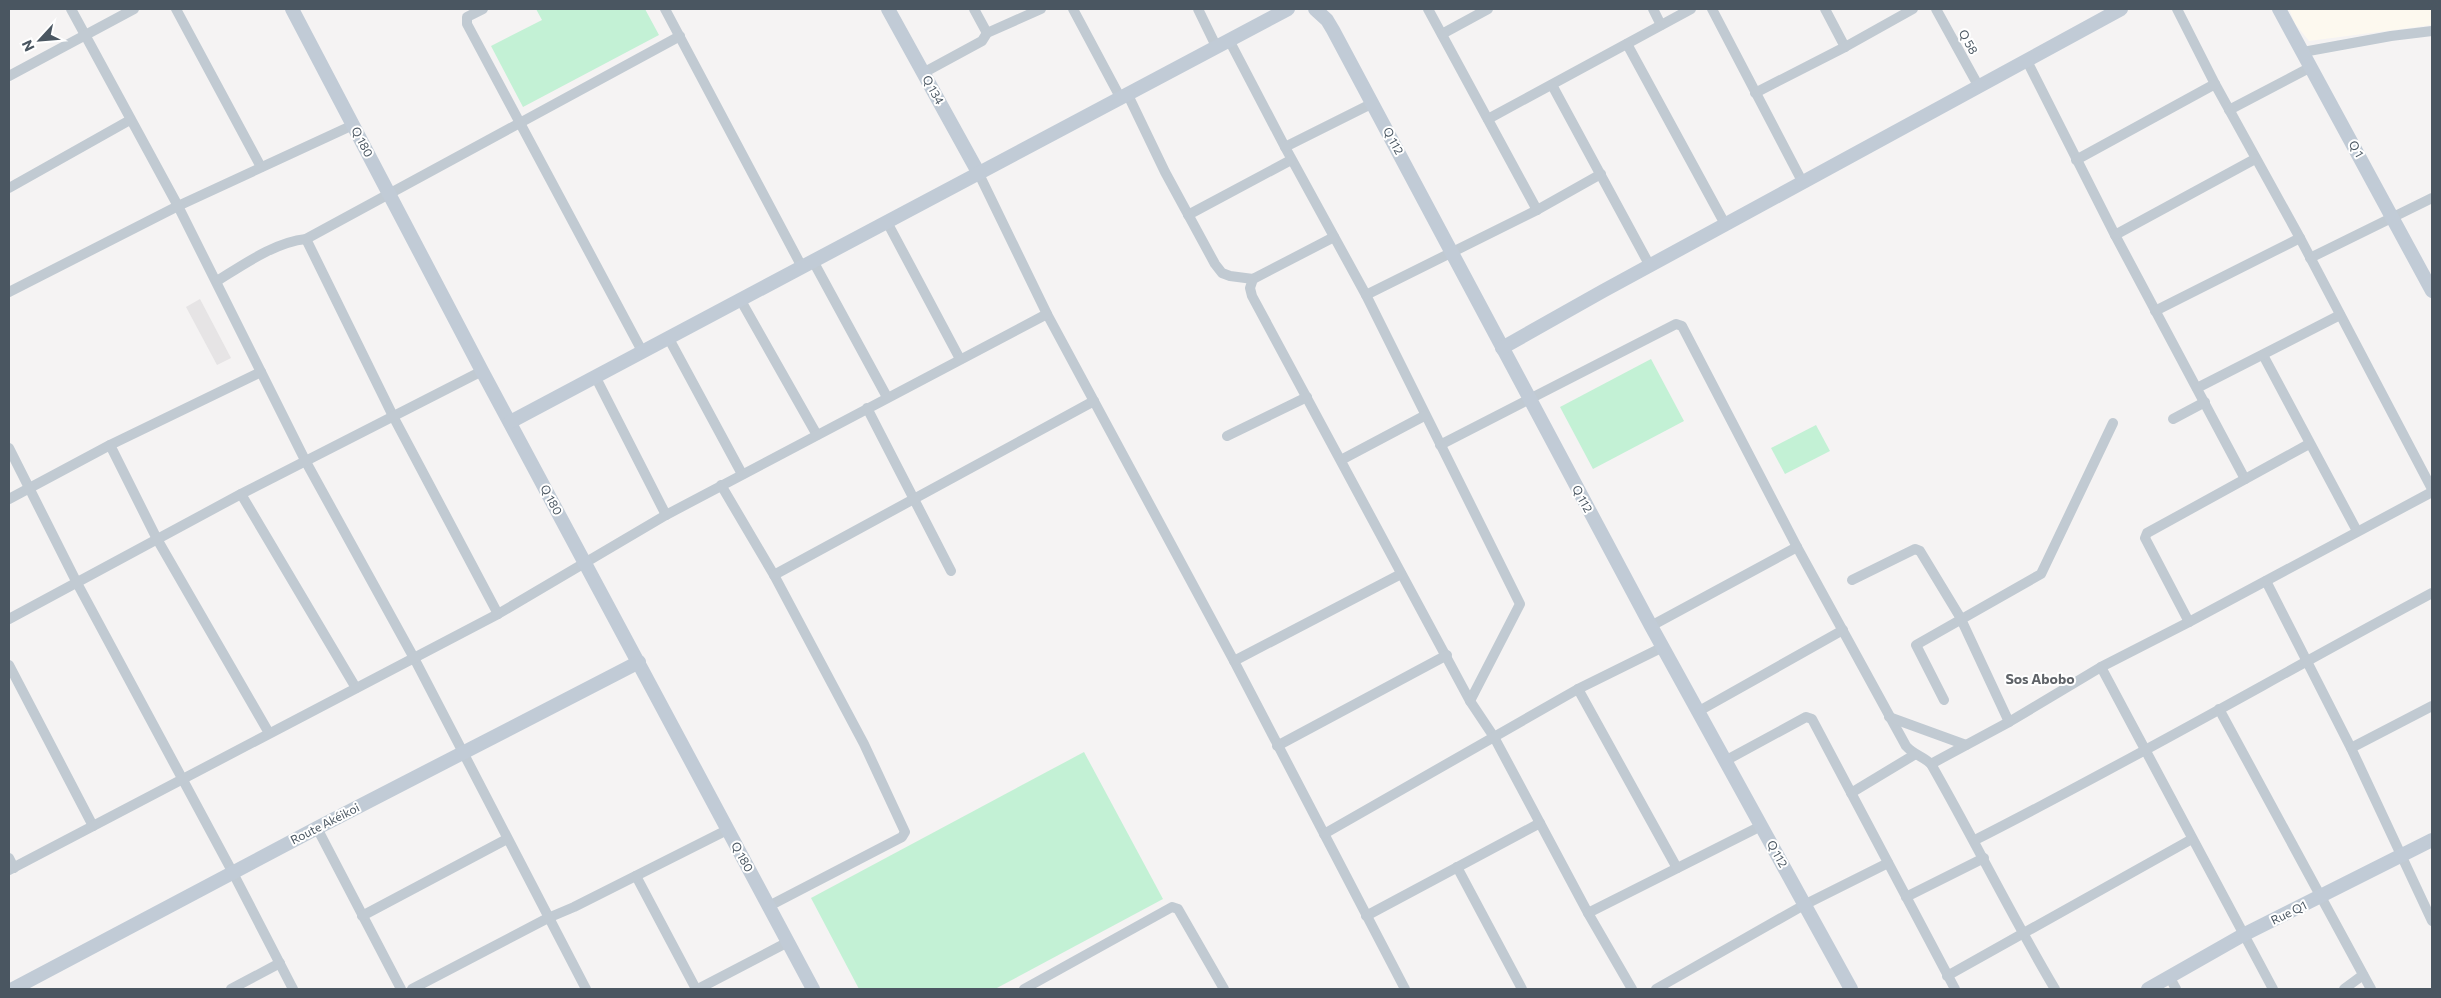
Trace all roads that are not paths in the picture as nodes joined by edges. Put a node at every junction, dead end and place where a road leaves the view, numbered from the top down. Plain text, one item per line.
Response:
1 (71, 9) edge
2 (134, 9) edge
3 (176, 9) edge
4 (292, 9) edge
5 (482, 9) edge
6 (665, 9) edge
7 (888, 9) edge
8 (974, 9) edge
9 (1041, 9) edge
10 (1073, 9) edge
11 (1198, 9) edge
12 (1288, 9) edge
13 (1314, 9) edge
14 (1428, 9) edge
15 (1488, 9) edge
16 (1653, 9) edge
17 (1691, 9) edge
18 (1712, 9) edge
19 (1825, 9) edge
20 (1913, 9) edge
21 (1936, 9) edge
22 (2121, 9) edge
23 (2177, 9) edge
24 (2279, 9) edge
25 (1661, 25) junction
26 (2432, 31) edge
27 (987, 33) junction
28 (85, 34) junction
29 (1442, 34) junction
30 (680, 36) junction
31 (1229, 40) junction
32 (1627, 44) junction
33 (1216, 46) junction
34 (1845, 47) junction
35 (2303, 52) junction
36 (2027, 61) junction
37 (2311, 66) junction
38 (923, 72) junction
39 (9, 76) edge
40 (1552, 84) junction
41 (2215, 84) junction
42 (1979, 87) junction
43 (1755, 93) junction
44 (1123, 95) junction
45 (1373, 103) junction
46 (2229, 110) junction
47 (1488, 119) junction
48 (130, 120) junction
49 (518, 122) junction
50 (353, 125) junction
51 (1285, 148) junction
52 (2255, 159) junction
53 (1291, 160) junction
54 (2076, 160) junction
55 (261, 167) junction
56 (978, 172) junction
57 (1601, 174) junction
58 (1803, 183) junction
59 (9, 188) edge
60 (388, 194) junction
61 (2432, 198) edge
62 (178, 206) junction
63 (1537, 210) junction
64 (1188, 215) junction
65 (2393, 216) junction
66 (887, 222) junction
67 (1725, 224) junction
68 (2114, 235) junction
69 (1334, 237) junction
70 (2300, 238) junction
71 (306, 239) junction
72 (1451, 251) junction
73 (2310, 258) junction
74 (808, 264) junction
75 (1650, 266) junction
76 (1253, 279) junction
77 (217, 281) junction
78 (2432, 290) edge
79 (9, 292) edge
80 (1366, 295) junction
81 (740, 299) junction
82 (2155, 311) junction
83 (1047, 314) junction
84 (2340, 315) junction
85 (668, 337) junction
86 (1502, 348) junction
87 (642, 351) junction
88 (2263, 355) junction
89 (960, 359) junction
90 (482, 371) junction
91 (261, 372) junction
92 (594, 376) junction
93 (2197, 388) junction
94 (888, 397) junction
95 (1307, 397) junction
96 (1529, 399) junction
97 (1094, 401) junction
98 (2205, 402) junction
99 (867, 408) junction
100 (1424, 416) junction
101 (394, 418) junction
102 (2173, 419) dead end
103 (510, 422) junction
104 (2113, 423) dead end
105 (817, 435) junction
106 (1226, 436) dead end
107 (2309, 444) junction
108 (110, 445) junction
109 (1440, 445) junction
110 (9, 448) edge
111 (1341, 460) junction
112 (306, 462) junction
113 (742, 474) junction
114 (2245, 479) junction
115 (722, 485) junction
116 (29, 488) junction
117 (2432, 490) edge
118 (241, 494) junction
119 (9, 499) edge
120 (913, 500) junction
121 (666, 515) junction
122 (2356, 531) junction
123 (157, 539) junction
124 (1797, 547) junction
125 (585, 563) junction
126 (951, 571) dead end
127 (1401, 574) junction
128 (774, 575) junction
129 (1852, 580) dead end
130 (2266, 581) junction
131 (77, 583) junction
132 (2432, 594) edge
133 (498, 614) junction
134 (1960, 617) junction
135 (9, 619) edge
136 (2189, 622) junction
137 (1651, 626) junction
138 (1843, 630) junction
139 (1663, 648) junction
140 (1447, 655) junction
141 (414, 658) junction
142 (2307, 660) junction
143 (1234, 661) junction
144 (639, 662) junction
145 (9, 665) edge
146 (2101, 667) junction
147 (356, 688) junction
148 (1578, 689) junction
149 (1944, 700) dead end
150 (1470, 701) junction
151 (2432, 706) edge
152 (2219, 709) junction
153 (1698, 712) junction
154 (1889, 717) junction
155 (2009, 722) junction
156 (269, 733) junction
157 (1494, 737) junction
158 (1277, 746) junction
159 (1966, 746) junction
160 (2351, 748) junction
161 (2146, 751) junction
162 (463, 754) junction
163 (1914, 756) junction
164 (1725, 761) junction
165 (1931, 764) junction
166 (183, 779) junction
167 (1851, 793) junction
168 (1540, 822) junction
169 (93, 826) junction
170 (1761, 826) junction
171 (317, 828) junction
172 (727, 830) junction
173 (1324, 834) junction
174 (507, 839) junction
175 (2192, 839) junction
176 (1975, 840) junction
177 (2432, 840) edge
178 (2401, 855) junction
179 (9, 858) edge
180 (1984, 858) junction
181 (1888, 863) junction
182 (1457, 868) junction
183 (1677, 868) junction
184 (11, 869) edge
185 (234, 873) junction
186 (636, 876) junction
187 (1906, 897) junction
188 (2321, 897) junction
189 (1804, 905) junction
190 (769, 906) junction
191 (1588, 913) junction
192 (362, 916) junction
193 (1366, 916) junction
194 (548, 918) junction
195 (2432, 922) edge
196 (2022, 934) junction
197 (2243, 935) junction
198 (788, 942) junction
199 (280, 963) junction
200 (2363, 975) junction
201 (1947, 976) junction
202 (2173, 983) edge
203 (13, 989) edge
204 (231, 989) edge
205 (293, 989) edge
206 (402, 989) edge
207 (412, 989) edge
208 (586, 989) edge
209 (697, 989) edge
210 (814, 989) edge
211 (1024, 989) edge
212 (1224, 989) edge
213 (1405, 989) edge
214 (1522, 989) edge
215 (1632, 989) edge
216 (1656, 989) edge
217 (1851, 989) edge
218 (1955, 989) edge
219 (2055, 989) edge
220 (2148, 989) edge
221 (2273, 989) edge
222 (2344, 989) edge
223 (2370, 989) edge

1 - 28 street
2 - 28 street
3 - 55 street
4 - 50 street, Q 180
5 - 49 street
6 - 30 street
7 - 38 street, Q 134
8 - 27 street
9 - 27 street
10 - 44 street
11 - 33 street
12 - 31 street
13 - 45 street, Q 112
14 - 29 street
15 - 29 street
16 - 25 street
17 - 25 street
18 - 43 street
19 - 34 street
20 - 34 street
21 - 42 street, Q 58
22 - 36 street
23 - 41 street
24 - 35 street, Q 1
25 - 32 street
26 - 35 street
27 - 38 street
28 - 39 street
28 - 48 street
29 - 47 street
30 - 49 street
30 - 74 street
31 - 33 street
31 - 51 street
32 - 40 street
32 - 67 street
33 - 44 street
34 - 43 street
35 - 37 street, Q 1
36 - 42 street
36 - 54 street
37 - 46 street
37 - 65 street, Q 1
38 - 56 street, Q 134
40 - 47 street
40 - 57 street
41 - 46 street
41 - 54 street
42 - 58 street
43 - 58 street
44 - 56 street
44 - 64 street
45 - 51 street
45 - 72 street, Q 112
46 - 52 street
47 - 63 street
48 - 59 street
48 - 62 street
49 - 60 street
49 - 87 street
50 - 55 street
50 - 60 street, Q 180
51 - 53 street
52 - 68 street
52 - 70 street
53 - 64 street
53 - 69 street
54 - 68 street
55 - 62 street
56 - 66 street
56 - 83 street
57 - 63 street
57 - 75 street
58 - 67 street
60 - 71 street
60 - 90 street, Q 180
61 - 65 street
62 - 77 street
62 - 79 street
63 - 72 street
64 - 76 street
65 - 73 street
65 - 78 street, Q 1
66 - 74 street
66 - 89 street
67 - 75 street
68 - 82 street
69 - 76 street
69 - 80 street
70 - 73 street
70 - 82 street
71 - 77 street
71 - 101 street
72 - 80 street
72 - 86 street, Q 112
73 - 84 street
74 - 81 street
74 - 94 street
75 - 86 street
76 - 95 street
77 - 91 street
80 - 100 street
81 - 85 street
81 - 105 street
82 - 93 street
83 - 89 street
83 - 97 street
84 - 88 street
84 - 117 street
85 - 87 street
85 - 113 street
86 - 96 street, Q 112
87 - 92 street
88 - 93 street
88 - 107 street
89 - 94 street
90 - 101 street
90 - 103 street, Q 180
91 - 108 street
91 - 112 street
92 - 103 street
92 - 121 street
93 - 98 street
94 - 99 street
95 - 106 street
95 - 111 street
96 - 109 street
96 - 124 street
96 - 137 street, Q 112
97 - 120 street
97 - 143 street
98 - 102 street
98 - 114 street
99 - 105 street
99 - 120 street
100 - 109 street
100 - 111 street
101 - 112 street
101 - 133 street
103 - 125 street, Q 180
104 - 134 street
105 - 113 street
107 - 114 street
107 - 122 street
108 - 116 street
108 - 123 street
109 - 150 street
110 - 116 street
111 - 127 street
112 - 118 street
112 - 141 street
113 - 115 street
114 - 136 street
115 - 121 street
115 - 128 street
116 - 119 street
116 - 131 street
117 - 122 street
118 - 123 street
118 - 147 street
120 - 126 street
120 - 128 street
121 - 125 street
122 - 130 street
123 - 131 street
123 - 156 street
124 - 137 street
124 - 138 street
125 - 133 street
125 - 144 street, Q 180
127 - 140 street
127 - 143 street
128 - 190 street
129 - 134 street
130 - 136 street
130 - 142 street
131 - 135 street
131 - 166 street
132 - 142 street
133 - 141 street
134 - 149 street
134 - 155 street
136 - 146 street
137 - 139 street, Q 112
138 - 153 street
138 - 154 street
139 - 148 street
139 - 153 street, Q 112
140 - 150 street
140 - 158 street
141 - 147 street
141 - 162 street
142 - 152 street
142 - 160 street
143 - 158 street
144 - 162 street, Route Akéikoi
144 - 172 street, Q 180
145 - 169 street
146 - 155 street
146 - 161 street
147 - 156 street
148 - 157 street
148 - 183 street
150 - 157 street
151 - 160 street
152 - 161 street
152 - 188 street
153 - 164 street, Q 112
154 - 159 street
154 - 163 street
155 - 159 street
156 - 166 street
157 - 168 street
157 - 173 street
158 - 173 street
159 - 165 street
160 - 178 street
161 - 175 street
161 - 176 street
162 - 171 street, Route Akéikoi
162 - 174 street
163 - 165 street
163 - 167 street
164 - 167 street
164 - 170 street, Q 112
165 - 176 street
166 - 169 street
166 - 185 street
167 - 181 street
168 - 182 street
168 - 191 street
169 - 184 street
170 - 183 street
170 - 189 street, Q 112
171 - 185 street, Route Akéikoi
171 - 192 street
172 - 186 street
172 - 190 street, Q 180
173 - 193 street
174 - 192 street
174 - 194 street
175 - 196 street
175 - 197 street
176 - 180 street
177 - 178 street, Rue Q1
178 - 188 street, Rue Q1
178 - 195 street
179 - 184 street
180 - 187 street
180 - 196 street
181 - 187 street
181 - 189 street
182 - 193 street
182 - 214 street
183 - 191 street
185 - 199 street
185 - 203 street, Route Akéikoi
186 - 194 street
186 - 209 street
187 - 201 street
188 - 197 street, Rue Q1
188 - 200 street
189 - 216 street
189 - 217 street, Q 112
190 - 198 street, Q 180
191 - 215 street
192 - 206 street
193 - 213 street
194 - 207 street
194 - 208 street
196 - 201 street
196 - 219 street
197 - 202 street, Rue Q1
197 - 221 street
198 - 209 street
198 - 210 street, Q 180
199 - 204 street
199 - 205 street
200 - 222 street
200 - 223 street
201 - 218 street
202 - 220 street, Rue Q1
211 - 212 street

